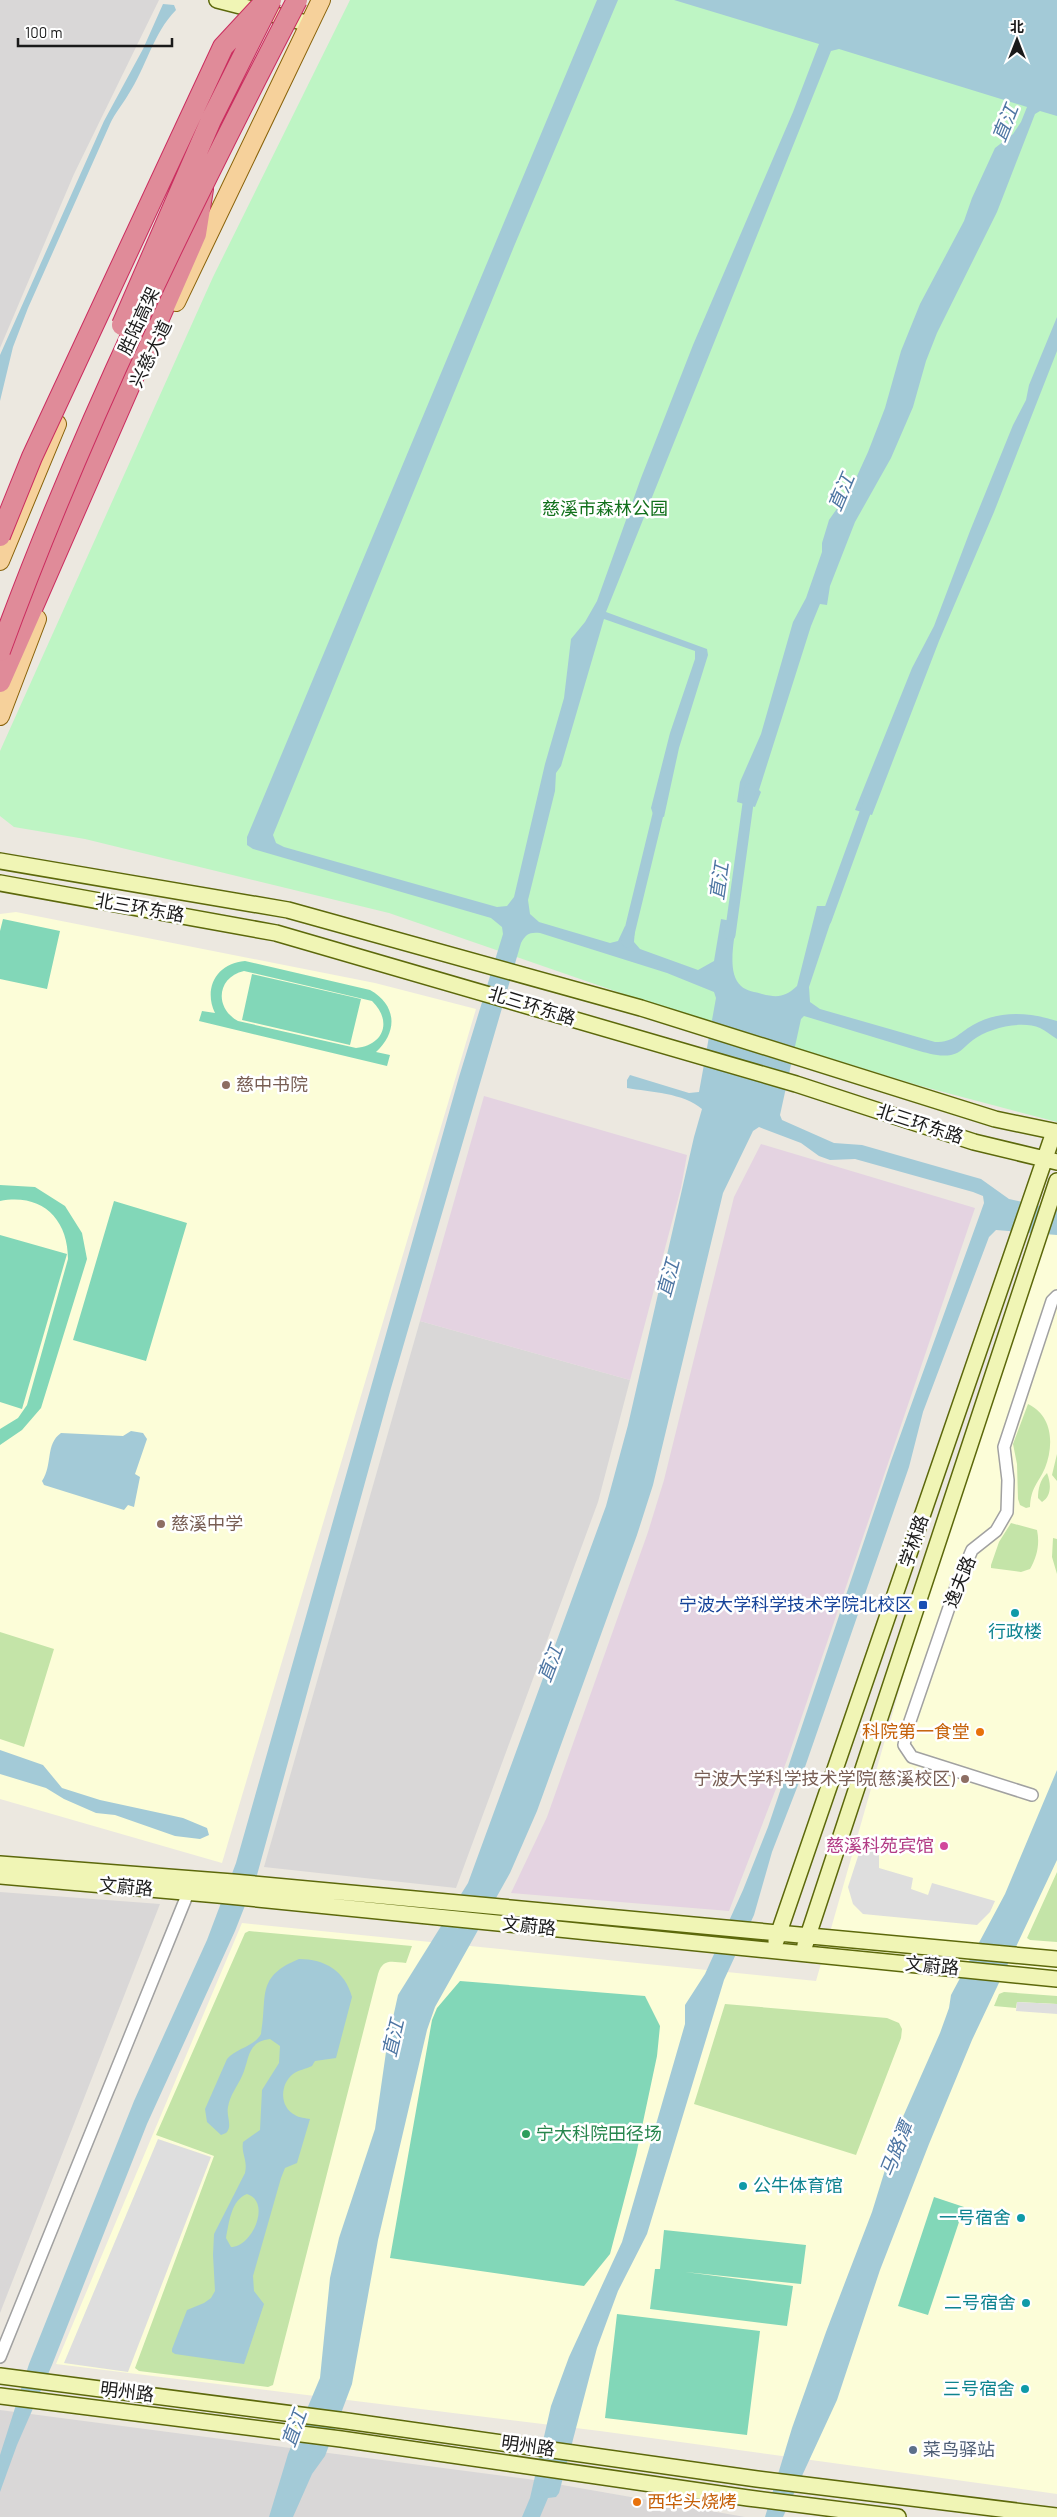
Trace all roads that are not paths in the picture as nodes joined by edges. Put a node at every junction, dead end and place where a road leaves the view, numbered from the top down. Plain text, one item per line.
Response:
1 (217, 0) edge
2 (290, 0) edge
3 (297, 0) edge
4 (264, 2) edge
5 (316, 10) edge
6 (0, 536) edge
7 (0, 561) edge
8 (0, 611) edge
9 (4, 657) edge
10 (0, 682) edge
11 (0, 716) edge
12 (0, 861) edge
13 (0, 883) edge
14 (1055, 1132) edge
15 (1051, 1160) edge
16 (1057, 1181) edge
17 (1057, 1296) edge
18 (1032, 1795) dead end
19 (0, 1864) edge
20 (0, 1876) edge
21 (226, 1889) junction
22 (188, 1893) junction
23 (779, 1934) junction
24 (808, 1937) junction
25 (773, 1950) junction
26 (803, 1954) junction
27 (1057, 1959) edge
28 (1057, 1979) edge
29 (0, 2357) edge
30 (0, 2376) edge
31 (6, 2396) edge
32 (1057, 2516) edge
33 (898, 2517) edge

1 - 4 main road
2 - 5 main road
3 - 9 highway, 胜陆高架, bridge
4 - 5 main road
4 - 6 highway, bridge
4 - 7 main road
4 - 8 highway, 胜陆高架, bridge
5 - 11 main road, 兴慈大道
9 - 10 highway, 胜陆高架
12 - 14 main road, 北三环东路
13 - 15 main road, 北三环东路
14 - 15 main road, 学林路
15 - 23 main road, 学林路
16 - 24 main road, 学林路
17 - 18 street, 逸夫路
19 - 21 main road, 文蔚路
20 - 22 main road, 文蔚路
21 - 22 main road, 文蔚路
21 - 23 main road, 文蔚路
21 - 25 main road, 文蔚路
22 - 29 street
23 - 24 main road, 文蔚路
23 - 25 main road, 学林路
24 - 26 main road, 学林路
24 - 27 main road, 文蔚路
25 - 26 main road, 文蔚路
26 - 28 main road, 文蔚路
30 - 32 main road, 明州路
31 - 33 main road, 明州路

